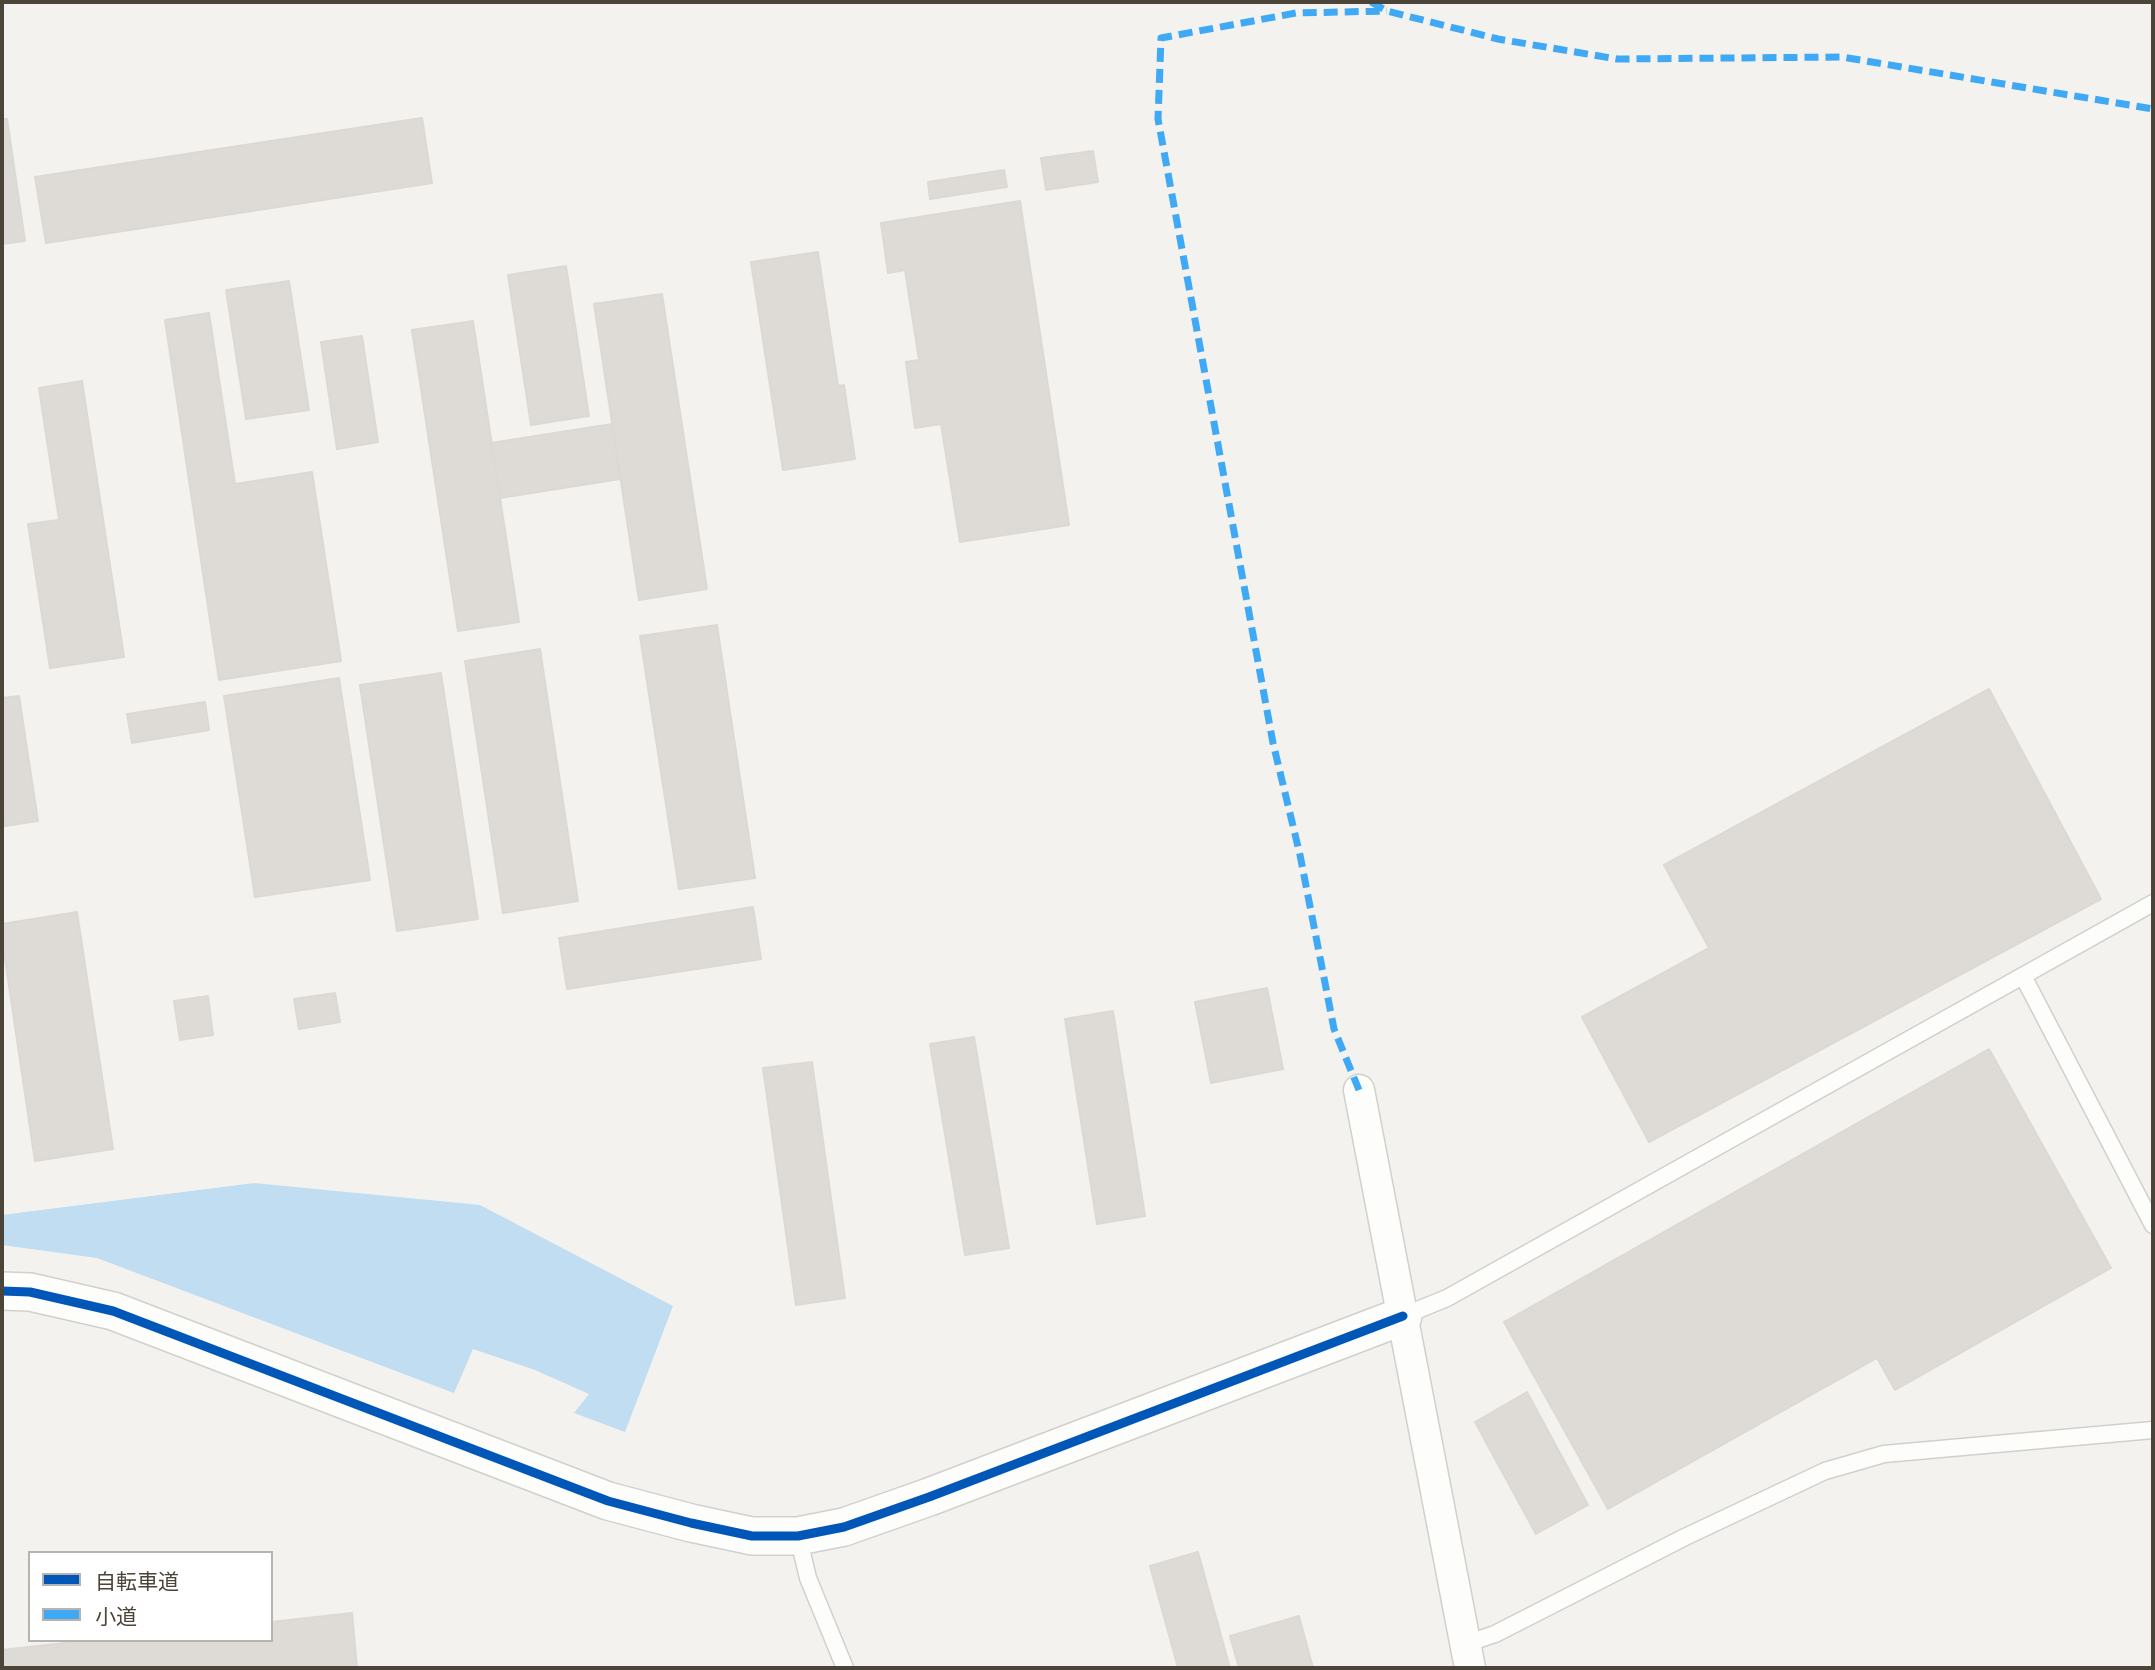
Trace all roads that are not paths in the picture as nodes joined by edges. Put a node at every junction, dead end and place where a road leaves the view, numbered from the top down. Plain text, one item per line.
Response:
1 (2153, 903) edge
2 (2023, 976) junction
3 (1359, 1090) dead end
4 (2153, 1225) edge
5 (2, 1291) edge
6 (1403, 1316) junction
7 (2153, 1430) edge
8 (797, 1536) junction
9 (1468, 1656) edge
10 (845, 1668) edge

1 - 2 lane
2 - 4 lane
2 - 6 lane
3 - 6 street
5 - 8 street
6 - 8 street
6 - 9 street
7 - 9 lane
8 - 10 lane

